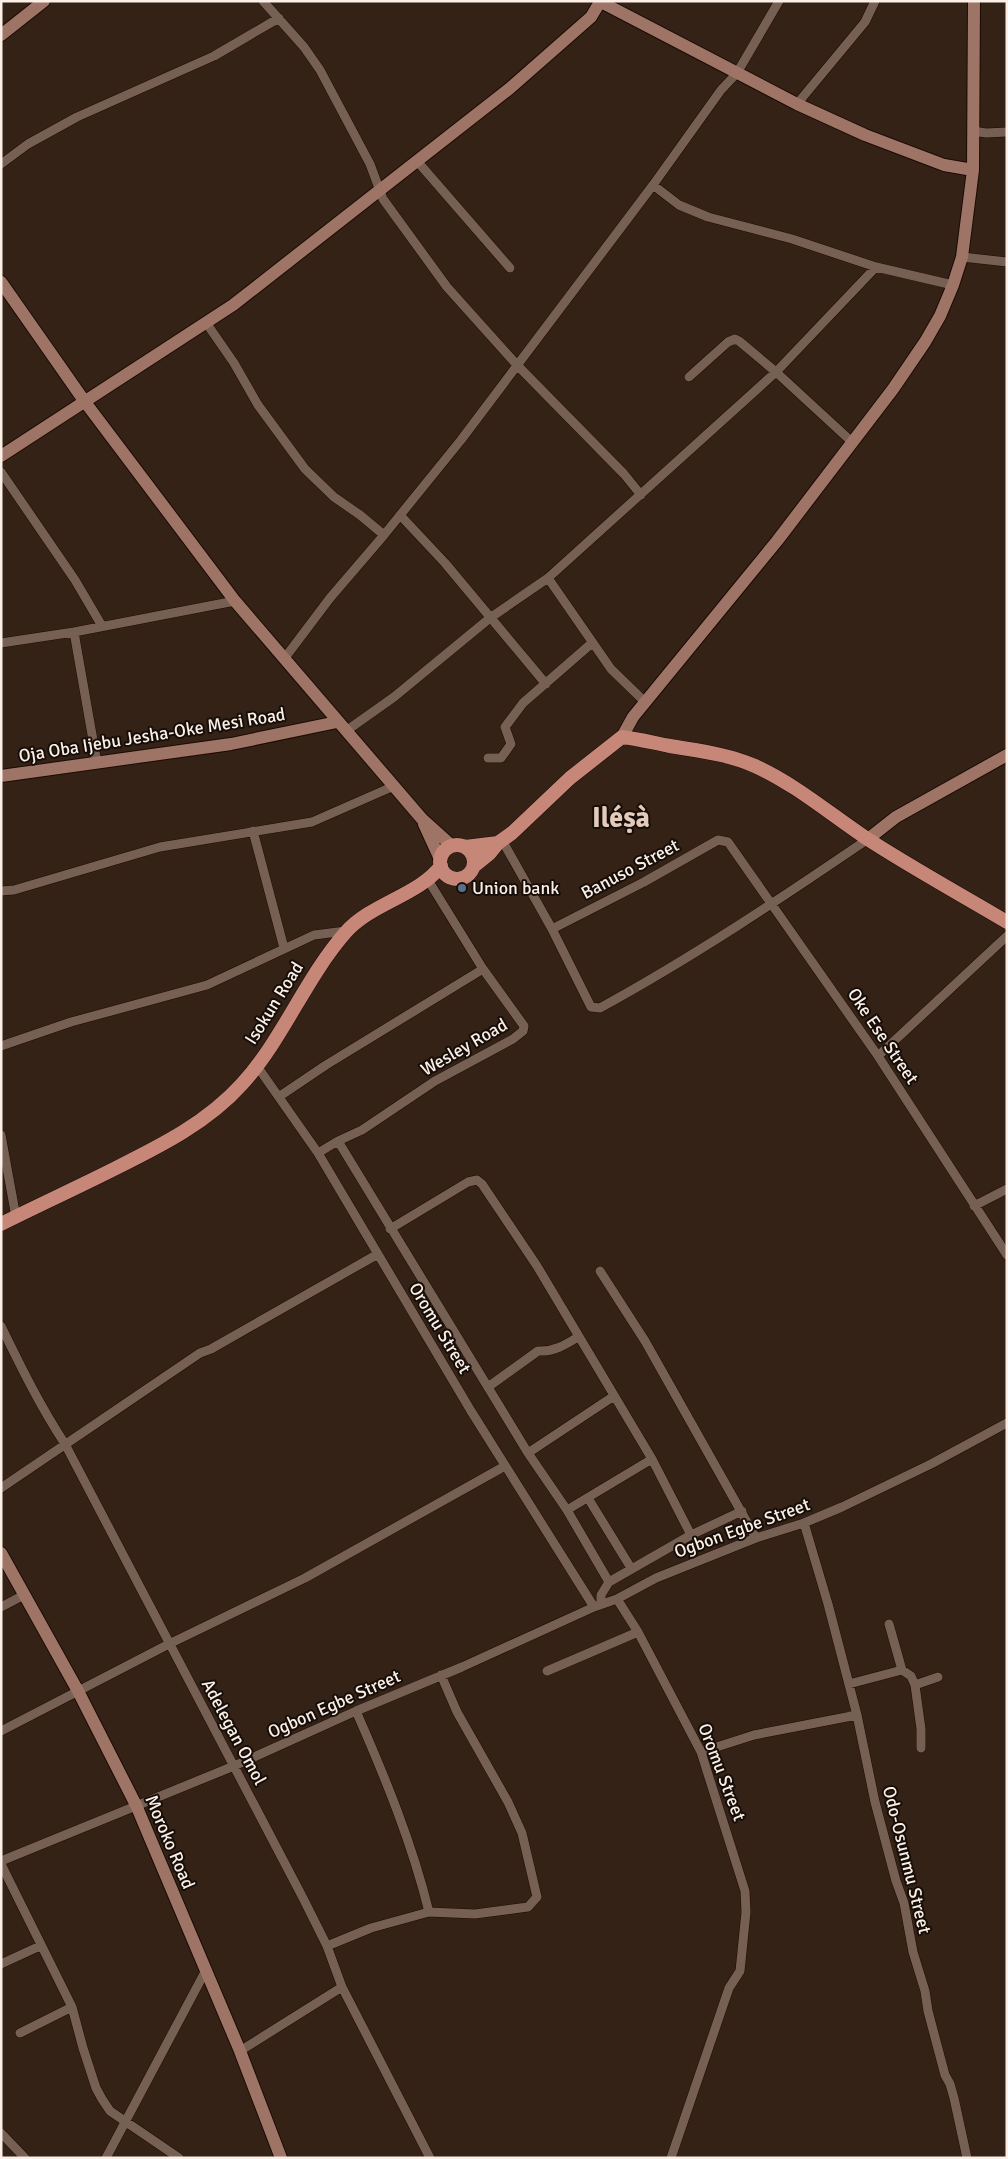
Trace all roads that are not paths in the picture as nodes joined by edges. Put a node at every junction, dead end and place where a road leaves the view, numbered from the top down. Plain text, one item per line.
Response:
1 (44, 1) edge
2 (263, 1) edge
3 (779, 1) edge
4 (875, 1) edge
5 (974, 1) edge
6 (605, 2) edge
7 (279, 18) junction
8 (1, 35) edge
9 (737, 73) junction
10 (797, 104) junction
11 (973, 131) junction
12 (1007, 132) edge
13 (417, 162) junction
14 (1, 164) edge
15 (973, 170) junction
16 (653, 185) junction
17 (382, 191) junction
18 (962, 257) junction
19 (1007, 262) edge
20 (876, 267) junction
21 (510, 268) dead end
22 (1, 282) edge
23 (953, 285) junction
24 (207, 324) junction
25 (517, 365) junction
26 (776, 372) junction
27 (689, 377) dead end
28 (86, 402) junction
29 (852, 442) junction
30 (1, 456) edge
31 (1, 472) edge
32 (641, 495) junction
33 (400, 515) junction
34 (384, 535) junction
35 (548, 578) junction
36 (235, 601) junction
37 (490, 618) junction
38 (102, 626) junction
39 (74, 632) junction
40 (1, 633) edge
41 (2, 643) edge
42 (592, 643) junction
43 (284, 659) junction
44 (546, 684) junction
45 (645, 702) junction
46 (342, 727) junction
47 (622, 737) junction
48 (1007, 755) edge
49 (488, 758) dead end
50 (97, 763) junction
51 (1, 776) edge
52 (394, 786) junction
53 (422, 820) junction
54 (253, 831) junction
55 (868, 839) junction
56 (724, 840) joint
57 (500, 841) junction
58 (458, 847) junction
59 (440, 863) junction
60 (474, 866) junction
61 (453, 879) junction
62 (428, 880) junction
63 (1, 891) edge
64 (773, 904) junction
65 (1007, 922) edge
66 (552, 929) junction
67 (346, 931) junction
68 (1007, 936) edge
69 (284, 948) junction
70 (483, 968) junction
71 (1, 1046) edge
72 (878, 1056) junction
73 (257, 1066) junction
74 (280, 1096) junction
75 (1, 1135) edge
76 (338, 1141) junction
77 (318, 1153) junction
78 (1007, 1189) edge
79 (974, 1206) junction
80 (16, 1217) junction
81 (1, 1224) edge
82 (390, 1229) junction
83 (378, 1254) junction
84 (1007, 1255) edge
85 (600, 1271) dead end
86 (1, 1326) edge
87 (578, 1336) junction
88 (488, 1387) junction
89 (614, 1396) junction
90 (1007, 1423) edge
91 (65, 1444) junction
92 (528, 1453) junction
93 (652, 1459) junction
94 (504, 1466) junction
95 (1, 1488) edge
96 (588, 1498) junction
97 (567, 1510) junction
98 (742, 1511) junction
99 (804, 1523) junction
100 (691, 1535) junction
101 (756, 1538) junction
102 (1, 1553) edge
103 (631, 1568) junction
104 (609, 1582) junction
105 (24, 1595) junction
106 (617, 1599) junction
107 (598, 1605) junction
108 (1, 1607) edge
109 (889, 1624) dead end
110 (638, 1632) junction
111 (169, 1644) junction
112 (902, 1670) junction
113 (547, 1671) dead end
114 (441, 1675) junction
115 (938, 1677) dead end
116 (849, 1684) junction
117 (915, 1685) junction
118 (78, 1692) junction
119 (356, 1711) junction
120 (857, 1715) junction
121 (1, 1731) edge
122 (921, 1748) dead end
123 (701, 1752) junction
124 (234, 1766) junction
125 (136, 1805) junction
126 (1, 1860) edge
127 (1, 1864) edge
128 (430, 1912) junction
129 (40, 1946) junction
130 (327, 1946) junction
131 (1, 1964) edge
132 (206, 1970) junction
133 (342, 1987) junction
134 (72, 2007) junction
135 (20, 2032) dead end
136 (240, 2051) junction
137 (126, 2121) junction
138 (2, 2136) edge
139 (673, 2157) edge
140 (25, 2158) edge
141 (106, 2158) edge
142 (179, 2158) edge
143 (281, 2158) edge
144 (430, 2158) edge
145 (967, 2158) edge

1 - 8 street
2 - 7 street
3 - 9 street
4 - 10 street
5 - 11 street
6 - 9 street
6 - 13 street
7 - 14 street
7 - 17 street
9 - 10 street
9 - 16 street
10 - 15 street
11 - 12 street
11 - 15 street
13 - 17 street
13 - 21 street
15 - 18 street
16 - 20 street
16 - 25 street
17 - 24 street
17 - 25 street
18 - 19 street
18 - 23 street
20 - 23 street
20 - 26 street
22 - 28 street
23 - 29 street
24 - 28 street
24 - 34 street
25 - 32 street
25 - 33 street
26 - 27 street
26 - 29 street
26 - 32 street
28 - 30 street
28 - 36 street
29 - 45 street
31 - 38 street
32 - 35 street
33 - 34 street
33 - 37 street
34 - 43 street
35 - 37 street
35 - 42 street
36 - 38 street
36 - 43 street
37 - 44 street
37 - 46 street
38 - 39 street
39 - 41 street
39 - 50 street
40 - 41 street
42 - 44 street
42 - 45 street
43 - 46 street
44 - 49 street
45 - 47 street
46 - 50 street, Oja Oba Ijebu Jesha-Oke Mesi Road
46 - 52 street
47 - 55 main road
47 - 57 main road
48 - 55 street
50 - 51 street, Oja Oba Ijebu Jesha-Oke Mesi Road
52 - 53 street
52 - 54 street
53 - 58 street
53 - 59 street
54 - 63 street
54 - 69 street
55 - 64 street
55 - 65 main road
56 - 64 street, Oke Ese Street
56 - 66 street, Banuso Street
57 - 58 main road
57 - 60 main road
57 - 66 street
58 - 59 main road
58 - 60 main road
59 - 61 main road
59 - 62 main road
60 - 61 main road
61 - 62 main road
62 - 67 main road, Isokun Road
62 - 70 street, Wesley Road
64 - 66 street
64 - 72 street, Oke Ese Street
67 - 69 street
67 - 73 main road, Isokun Road
68 - 72 street
69 - 71 street
70 - 74 street
70 - 76 street, Wesley Road
72 - 79 street, Oke Ese Street
73 - 74 street, Oromu Street
73 - 80 main road, Isokun Road
74 - 77 street, Oromu Street
75 - 80 street
76 - 77 street, Wesley Road
76 - 82 street
77 - 83 street, Oromu Street
78 - 79 street
79 - 84 street, Oke Ese Street
80 - 81 main road
82 - 87 street
82 - 88 street
83 - 91 street
83 - 94 street, Oromu Street
85 - 98 street
86 - 91 street, Adelegan Omol
87 - 88 street
87 - 89 street
88 - 92 street
89 - 92 street
89 - 93 street
90 - 99 street, Ogbon Egbe Street
91 - 95 street
91 - 111 street, Adelegan Omol
92 - 97 street
93 - 96 street
93 - 100 street
94 - 107 street, Oromu Street
94 - 111 street
96 - 97 street
96 - 103 street
97 - 104 street
98 - 100 street
98 - 101 street
99 - 101 street, Ogbon Egbe Street
99 - 116 street, Odo-Osunmu Street
100 - 103 street
101 - 106 street, Ogbon Egbe Street
102 - 105 street, Moroko Road
103 - 104 street
104 - 107 street
105 - 108 street
105 - 118 street, Moroko Road
106 - 107 street, Ogbon Egbe Street
106 - 110 street, Oromu Street
107 - 114 street, Ogbon Egbe Street
109 - 112 street
110 - 113 street
110 - 123 street, Oromu Street
111 - 118 street
111 - 124 street, Adelegan Omol
112 - 116 street
112 - 117 street
114 - 119 street, Ogbon Egbe Street
114 - 128 street
115 - 117 street
116 - 120 street, Odo-Osunmu Street
117 - 122 street
118 - 121 street
118 - 125 street, Moroko Road
119 - 124 street, Ogbon Egbe Street
119 - 128 street
120 - 123 street
120 - 145 street, Odo-Osunmu Street
123 - 139 street, Oromu Street
124 - 125 street, Ogbon Egbe Street
124 - 130 street, Adelegan Omol
125 - 126 street, Ogbon Egbe Street
125 - 132 street, Moroko Road
127 - 129 street
128 - 130 street
129 - 131 street
129 - 134 street
130 - 133 street, Adelegan Omol
132 - 136 street, Moroko Road
132 - 137 street
133 - 136 street
133 - 144 street, Adelegan Omol
134 - 135 street
134 - 137 street
136 - 143 street, Moroko Road
137 - 141 street
137 - 142 street
138 - 140 street

